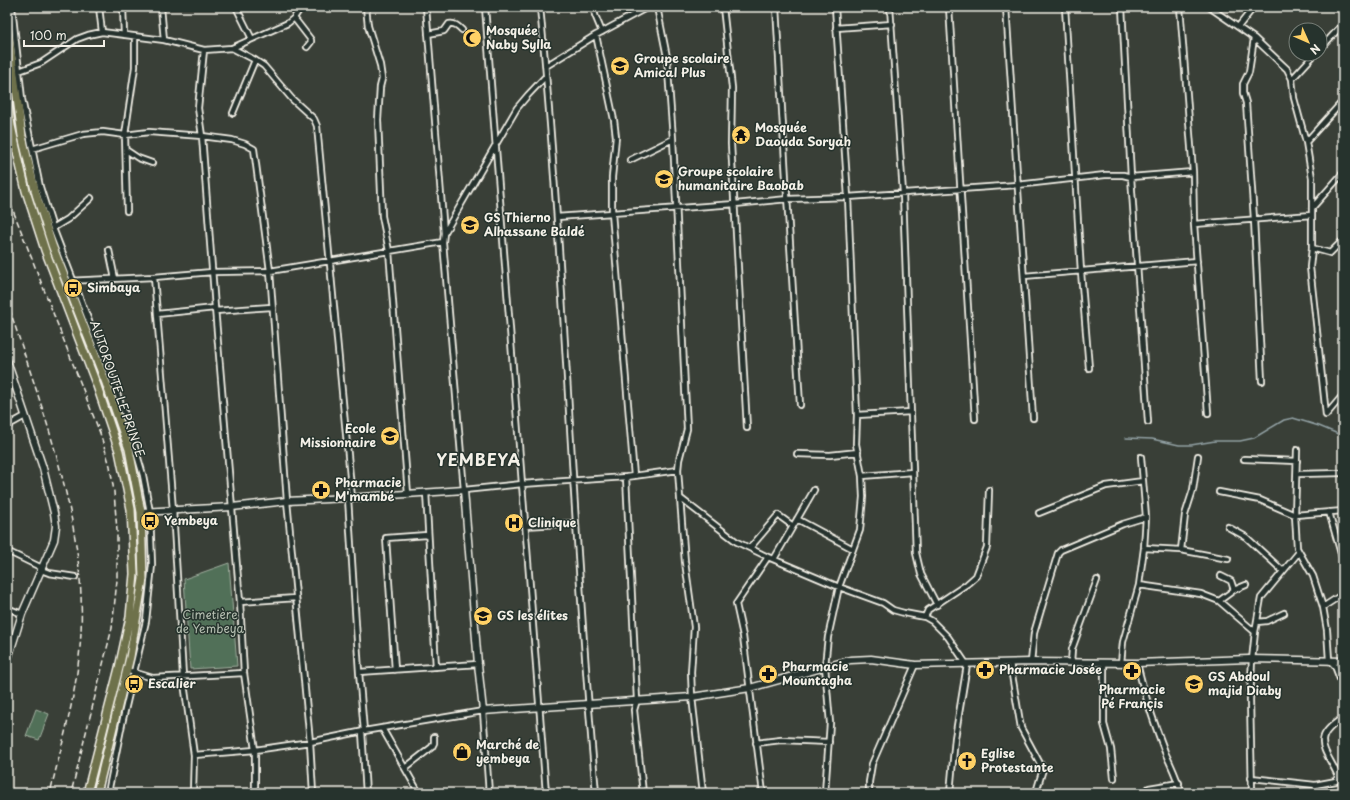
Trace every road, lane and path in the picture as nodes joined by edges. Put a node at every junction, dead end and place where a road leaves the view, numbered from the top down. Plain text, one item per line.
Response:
1 (12, 7) edge
2 (99, 7) edge
3 (123, 7) edge
4 (162, 7) edge
5 (236, 7) edge
6 (301, 7) edge
7 (366, 7) edge
8 (426, 7) edge
9 (485, 7) edge
10 (540, 7) edge
11 (594, 7) edge
12 (648, 7) edge
13 (658, 7) edge
14 (723, 7) edge
15 (776, 7) edge
16 (835, 7) edge
17 (890, 7) edge
18 (949, 7) edge
19 (1006, 7) edge
20 (1065, 7) edge
21 (1122, 7) edge
22 (1180, 7) edge
23 (1209, 7) edge
24 (1254, 7) edge
25 (294, 18) junction
26 (7, 21) edge
27 (892, 24) junction
28 (1343, 24) edge
29 (1238, 27) junction
30 (836, 28) junction
31 (462, 30) dead end
32 (102, 32) junction
33 (602, 32) junction
34 (428, 34) junction
35 (124, 35) junction
36 (596, 35) junction
37 (135, 37) junction
38 (1254, 38) junction
39 (252, 39) junction
40 (164, 40) junction
41 (1328, 40) edge
42 (307, 47) dead end
43 (232, 48) junction
44 (204, 50) junction
45 (255, 60) junction
46 (1308, 62) edge
47 (546, 66) junction
48 (20, 71) junction
49 (546, 76) junction
50 (1292, 79) junction
51 (7, 97) edge
52 (1343, 101) edge
53 (233, 113) dead end
54 (125, 135) junction
55 (202, 136) junction
56 (673, 139) junction
57 (1306, 142) junction
58 (495, 144) junction
59 (32, 148) junction
60 (126, 150) junction
61 (630, 160) dead end
62 (152, 163) dead end
63 (1193, 172) junction
64 (1343, 173) edge
65 (1131, 177) junction
66 (1075, 178) junction
67 (1017, 185) junction
68 (960, 189) junction
69 (903, 193) junction
70 (848, 196) junction
71 (91, 198) dead end
72 (788, 199) junction
73 (735, 204) junction
74 (1312, 208) junction
75 (677, 209) junction
76 (127, 212) dead end
77 (612, 213) junction
78 (1312, 216) junction
79 (557, 217) junction
80 (1254, 219) junction
81 (1194, 224) junction
82 (52, 228) junction
83 (444, 233) junction
84 (1343, 240) edge
85 (444, 242) junction
86 (1312, 248) junction
87 (109, 250) dead end
88 (389, 251) junction
89 (329, 260) junction
90 (1197, 262) junction
91 (1137, 267) junction
92 (270, 271) junction
93 (212, 272) junction
94 (1080, 272) junction
95 (1024, 276) junction
96 (154, 277) junction
97 (115, 279) junction
98 (70, 281) junction
99 (272, 306) junction
100 (215, 310) junction
101 (157, 314) junction
102 (7, 361) edge
103 (1089, 368) dead end
104 (1262, 382) dead end
105 (1343, 395) edge
106 (800, 405) dead end
107 (911, 412) junction
108 (1208, 413) dead end
109 (857, 415) junction
110 (25, 416) junction
111 (1033, 418) dead end
112 (975, 419) dead end
113 (1148, 422) dead end
114 (7, 426) edge
115 (747, 428) dead end
116 (1297, 450) dead end
117 (858, 452) junction
118 (797, 454) dead end
119 (1198, 456) dead end
120 (1141, 458) dead end
121 (1244, 459) dead end
122 (1297, 462) junction
123 (678, 470) junction
124 (913, 472) junction
125 (1343, 473) edge
126 (1297, 474) junction
127 (634, 476) junction
128 (862, 476) junction
129 (626, 477) junction
130 (574, 481) junction
131 (1143, 481) junction
132 (522, 484) junction
133 (464, 490) junction
134 (814, 490) dead end
135 (989, 490) dead end
136 (426, 492) junction
137 (1219, 492) dead end
138 (408, 494) junction
139 (350, 498) junction
140 (680, 498) junction
141 (287, 501) junction
142 (232, 507) junction
143 (173, 510) junction
144 (1343, 511) edge
145 (141, 512) junction
146 (150, 512) junction
147 (1330, 512) junction
148 (1039, 513) dead end
149 (1295, 515) junction
150 (1146, 517) junction
151 (797, 519) junction
152 (576, 523) junction
153 (525, 526) junction
154 (793, 526) junction
155 (1228, 528) dead end
156 (428, 535) junction
157 (750, 548) junction
158 (1144, 548) junction
159 (853, 549) junction
160 (1181, 550) junction
161 (7, 551) edge
162 (1299, 552) junction
163 (768, 557) junction
164 (774, 559) junction
165 (1228, 559) dead end
166 (1343, 561) edge
167 (41, 569) junction
168 (1283, 571) junction
169 (1221, 576) dead end
170 (75, 577) dead end
171 (1097, 580) dead end
172 (1139, 585) junction
173 (1246, 585) dead end
174 (839, 587) junction
175 (1234, 590) junction
176 (1343, 594) edge
177 (296, 598) junction
178 (1219, 600) junction
179 (240, 602) junction
180 (937, 605) junction
181 (1323, 607) junction
182 (7, 608) edge
183 (1284, 613) dead end
184 (22, 614) junction
185 (925, 617) junction
186 (1257, 622) junction
187 (1256, 632) junction
188 (1252, 660) junction
189 (1329, 660) junction
190 (1343, 661) edge
191 (7, 662) edge
192 (1032, 662) junction
193 (1010, 663) junction
194 (1071, 663) junction
195 (1104, 663) junction
196 (1121, 663) junction
197 (1137, 663) junction
198 (478, 664) junction
199 (914, 665) junction
200 (967, 665) junction
201 (825, 666) junction
202 (436, 667) junction
203 (126, 670) junction
204 (395, 670) junction
205 (135, 672) junction
206 (359, 672) junction
207 (244, 673) junction
208 (184, 676) junction
209 (1343, 687) edge
210 (750, 688) junction
211 (692, 697) junction
212 (637, 700) junction
213 (587, 704) junction
214 (540, 708) junction
215 (483, 711) junction
216 (1343, 718) edge
217 (382, 728) junction
218 (363, 731) junction
219 (434, 737) dead end
220 (310, 742) junction
221 (829, 742) junction
222 (756, 743) junction
223 (255, 750) junction
224 (194, 755) junction
225 (405, 768) junction
226 (1114, 778) dead end
227 (1251, 778) junction
228 (1179, 783) junction
229 (1315, 785) junction
230 (1149, 788) dead end
231 (87, 793) edge
232 (97, 793) edge
233 (108, 793) edge
234 (193, 793) edge
235 (256, 793) edge
236 (313, 793) edge
237 (366, 793) edge
238 (420, 793) edge
239 (488, 793) edge
240 (546, 793) edge
241 (596, 793) edge
242 (643, 793) edge
243 (703, 793) edge
244 (763, 793) edge
245 (825, 793) edge
246 (869, 793) edge
247 (950, 793) edge
248 (1038, 793) edge
249 (1182, 793) edge
250 (1252, 793) edge
251 (1316, 793) edge

1 - 48 street
2 - 32 street
3 - 35 street
4 - 40 street
5 - 39 street
6 - 25 street
7 - 88 street
8 - 34 street
9 - 58 street
10 - 47 street
11 - 33 street
12 - 33 street
13 - 56 street
14 - 73 street
15 - 72 street
16 - 30 street
17 - 27 street
18 - 68 street
19 - 67 street
20 - 66 street
21 - 65 street
22 - 63 street
23 - 29 street
24 - 29 street
25 - 39 street
25 - 42 street
26 - 98 main road, AUTOROUTE LE PRINCE
27 - 30 street
27 - 69 street
28 - 41 street
29 - 38 street
30 - 70 street
31 - 34 street
32 - 35 street
32 - 48 street
33 - 36 street
34 - 83 street
35 - 37 street
36 - 47 street
36 - 77 street
37 - 40 street
37 - 54 street
38 - 50 street
38 - 80 street
39 - 43 street
40 - 44 street
43 - 44 street
43 - 45 street
44 - 55 street
45 - 53 street
45 - 89 street
46 - 50 street
47 - 49 street
48 - 59 street
49 - 58 street
49 - 79 street
50 - 57 street
51 - 231 main road, AUTOROUTE LE PRINCE
52 - 57 street
54 - 55 street
54 - 59 street
54 - 60 street
55 - 92 street
55 - 93 street
56 - 61 street
56 - 75 street
57 - 74 street
58 - 83 street
58 - 132 street
59 - 82 street
60 - 62 street
60 - 76 street
63 - 65 street
63 - 81 street
64 - 74 street
65 - 66 street
65 - 91 street
66 - 67 street
66 - 94 street
67 - 68 street
67 - 95 street
68 - 69 street
68 - 112 street
69 - 70 street
69 - 107 street
70 - 72 street
70 - 109 street
71 - 82 street
72 - 73 street
72 - 106 street
73 - 75 street
73 - 115 street
74 - 78 street
75 - 77 street
75 - 123 street
77 - 79 street
77 - 127 street
78 - 80 street
78 - 86 street
79 - 130 street
80 - 81 street
80 - 104 street
81 - 90 street
82 - 98 street
83 - 85 street
84 - 86 street
85 - 88 street
85 - 133 street
86 - 105 street
87 - 97 street
88 - 89 street
88 - 138 street
89 - 92 street
89 - 139 street
90 - 91 street
90 - 108 street
91 - 94 street
91 - 113 street
92 - 93 street
92 - 99 street
93 - 96 street
93 - 100 street
94 - 95 street
94 - 103 street
95 - 111 street
96 - 97 street
96 - 101 street
97 - 98 street
98 - 145 main road, AUTOROUTE LE PRINCE
98 - 146 street
99 - 100 street
99 - 141 street
100 - 101 street
100 - 142 street
101 - 143 street
102 - 110 street
107 - 109 street
107 - 124 street
109 - 117 street
110 - 114 street
110 - 167 street
116 - 122 street
117 - 118 street
117 - 128 street
119 - 160 street
120 - 131 street
121 - 122 street
122 - 126 street
123 - 127 street
123 - 140 street
124 - 128 street
124 - 180 street
125 - 126 street
126 - 149 street
127 - 129 street
128 - 159 street
129 - 130 street
129 - 212 street
130 - 132 street
130 - 152 street
131 - 148 street
131 - 150 street
132 - 133 street
132 - 153 street
133 - 136 street
133 - 198 street
134 - 151 street
135 - 180 street
136 - 138 street
136 - 156 street
137 - 149 street
138 - 139 street
139 - 141 street
139 - 206 street
140 - 157 street
140 - 211 street
141 - 142 street
141 - 177 street
142 - 143 street
142 - 179 street
143 - 146 street
143 - 208 street
144 - 147 street
145 - 146 street
145 - 203 main road, AUTOROUTE LE PRINCE
146 - 205 street
147 - 149 street
147 - 166 street
149 - 162 street
150 - 158 street
150 - 192 street
151 - 154 street
151 - 159 street
152 - 153 street
152 - 213 street
153 - 214 street
154 - 157 street
154 - 164 street
155 - 168 street
156 - 202 street
156 - 204 street
157 - 163 street
158 - 160 street
158 - 172 street
159 - 174 street
160 - 165 street
161 - 167 street
162 - 168 street
162 - 181 street
163 - 164 street
163 - 210 street
164 - 174 street
167 - 170 street
167 - 184 street
168 - 186 street
169 - 175 street
171 - 194 street
172 - 178 street
172 - 196 street
173 - 175 street
174 - 185 street
174 - 201 street
175 - 178 street
176 - 181 street
177 - 179 street
177 - 220 street
178 - 187 street
179 - 207 street
180 - 185 street
181 - 189 street
182 - 184 street
183 - 186 street
184 - 191 street
185 - 200 street
186 - 187 street
187 - 188 street
188 - 189 street
188 - 197 street
188 - 227 street
189 - 190 street
189 - 209 street
192 - 193 street
192 - 194 street
193 - 200 street
193 - 248 street
194 - 195 street
195 - 196 street
195 - 226 street
196 - 197 street
197 - 228 street
198 - 202 street
198 - 215 street
199 - 200 street
199 - 201 street
199 - 246 street
200 - 247 street
201 - 210 street
201 - 221 street
202 - 204 street
203 - 205 street
203 - 232 main road, AUTOROUTE LE PRINCE
204 - 206 street
205 - 208 street
205 - 233 street
206 - 218 street
207 - 208 street
207 - 223 street
208 - 224 street
210 - 211 street
210 - 222 street
211 - 212 street
211 - 243 street
212 - 213 street
212 - 242 street
213 - 214 street
213 - 241 street
214 - 215 street
214 - 240 street
215 - 217 street
215 - 239 street
216 - 229 street
217 - 218 street
217 - 225 street
218 - 220 street
218 - 237 street
219 - 225 street
220 - 223 street
220 - 236 street
221 - 222 street
221 - 245 street
222 - 244 street
223 - 224 street
223 - 235 street
224 - 234 street
225 - 238 street
227 - 229 street
227 - 250 street
228 - 230 street
228 - 249 street
229 - 251 street

